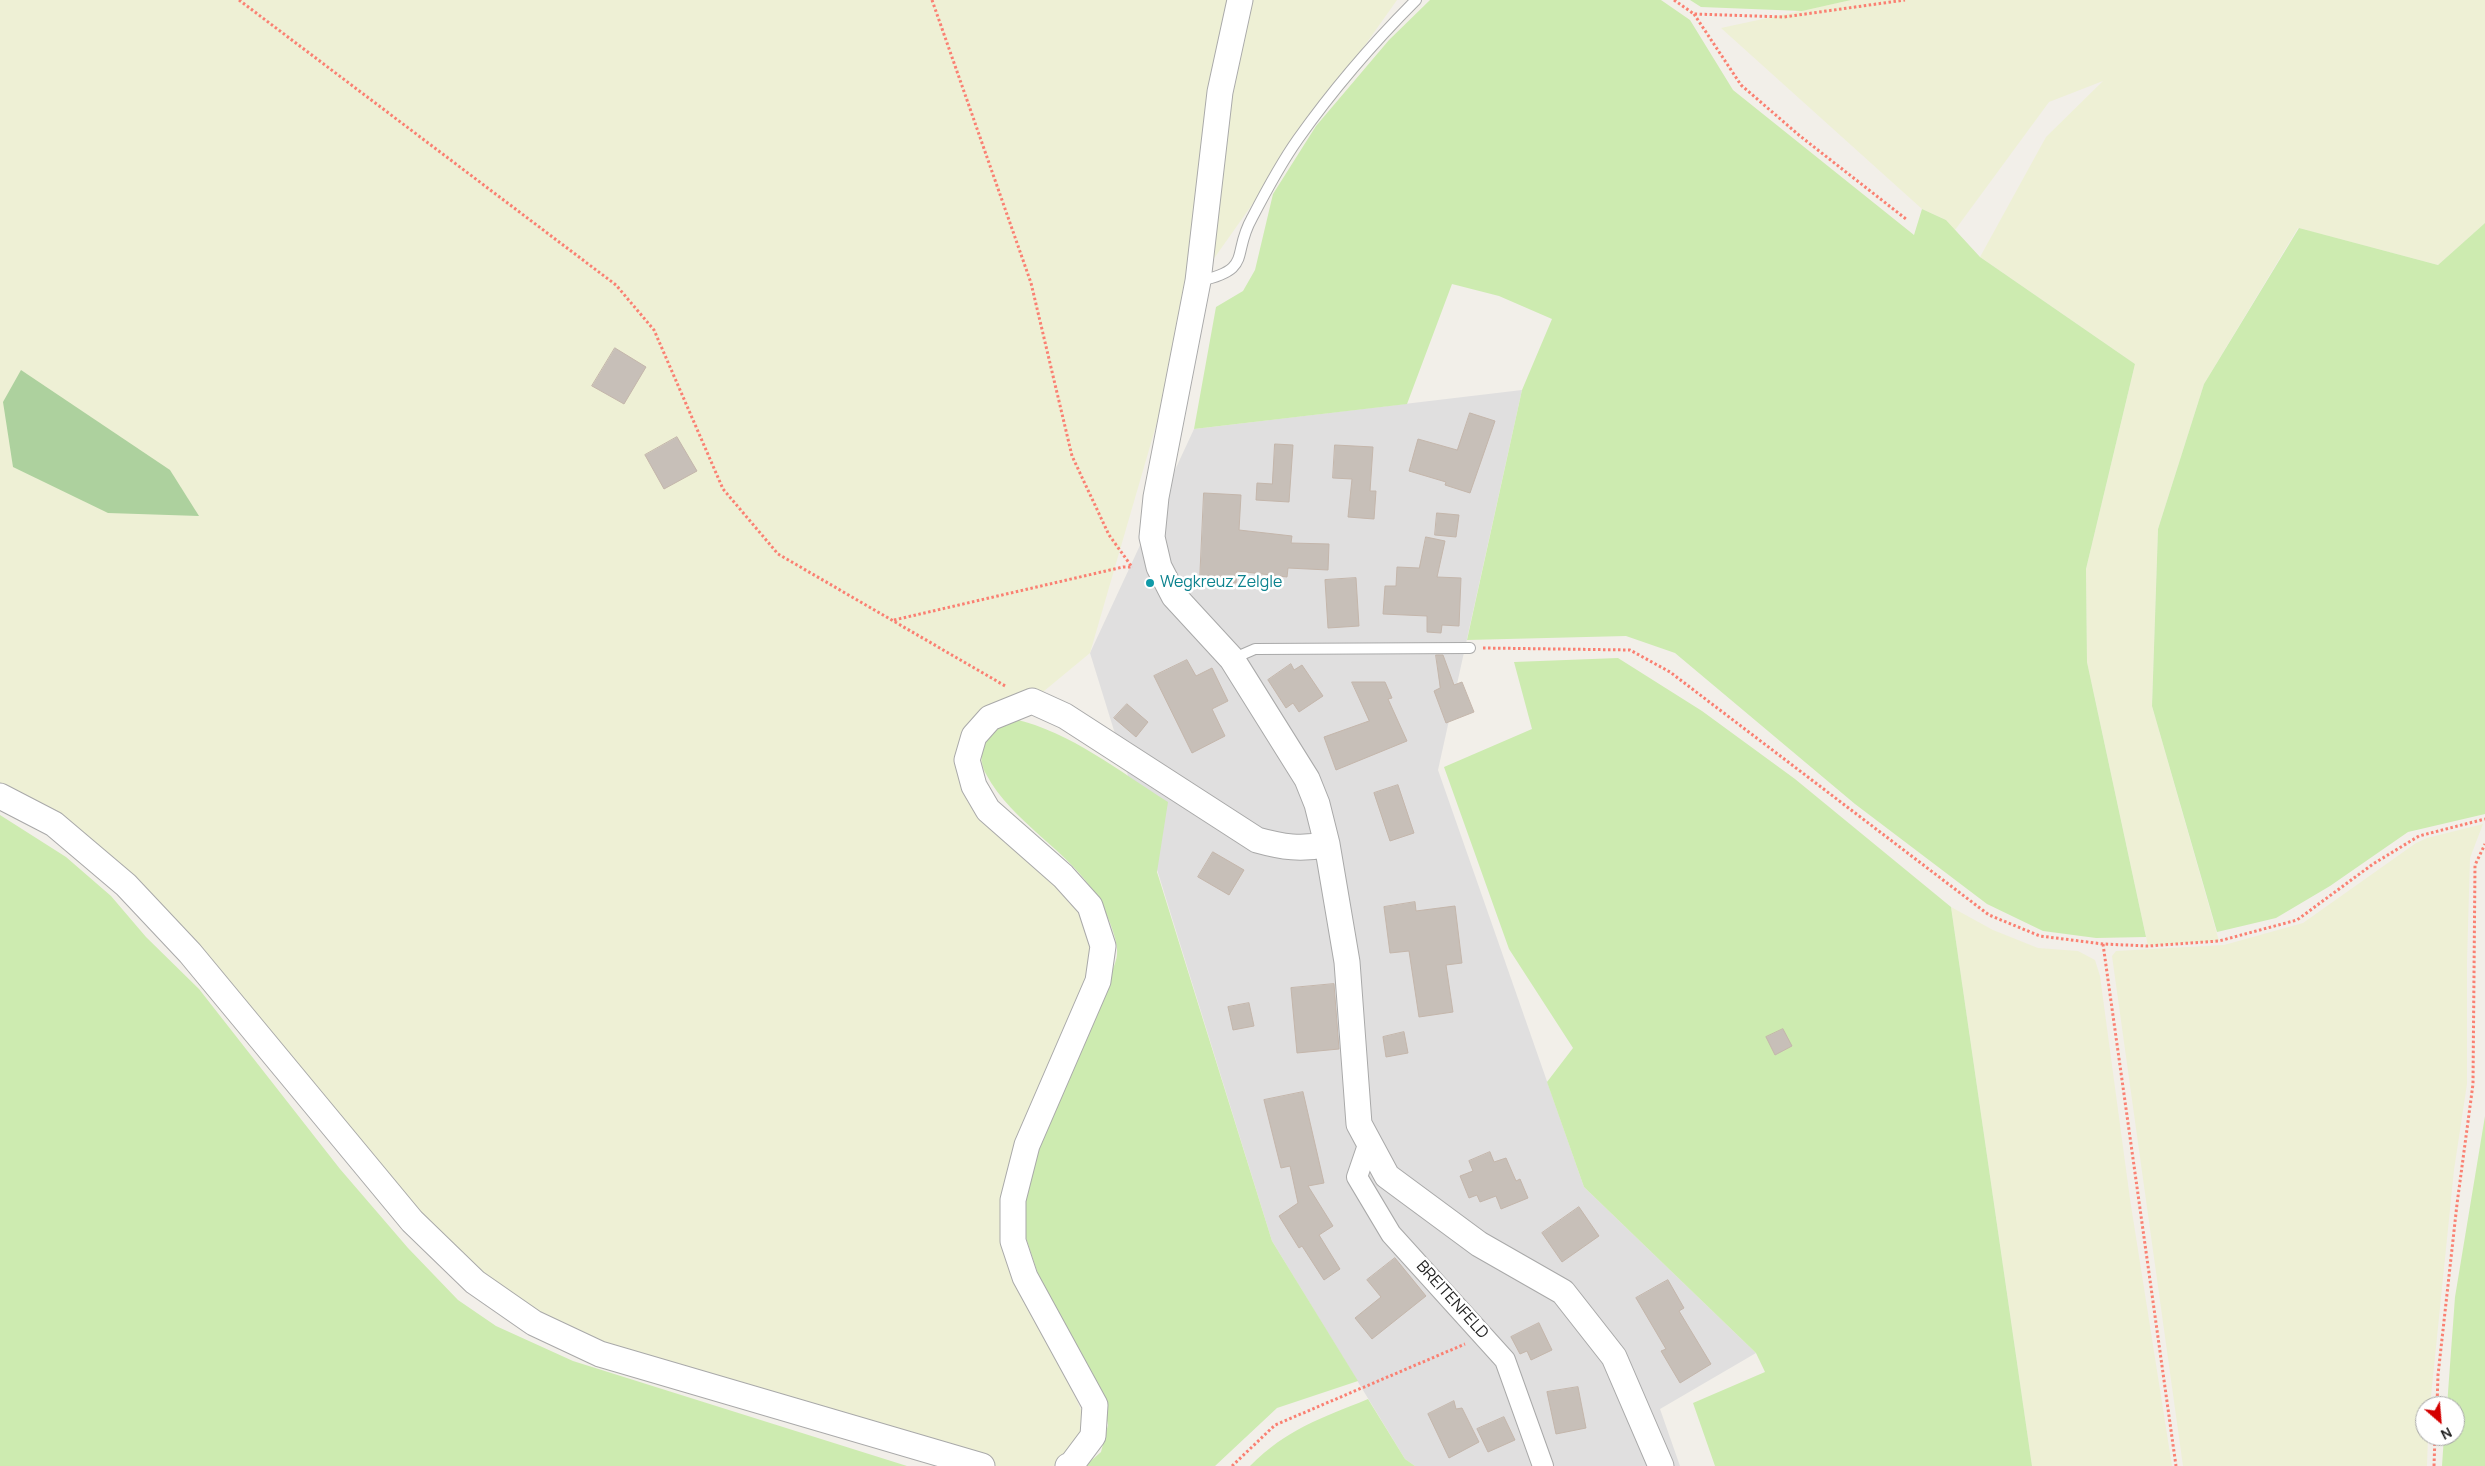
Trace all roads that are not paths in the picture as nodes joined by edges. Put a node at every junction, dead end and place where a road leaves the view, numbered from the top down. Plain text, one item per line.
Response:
1 (1240, 0) edge
2 (1416, 0) edge
3 (1198, 281) junction
4 (1470, 648) road end
5 (1232, 660) junction
6 (0, 796) edge
7 (1327, 844) junction
8 (1369, 1142) junction
9 (982, 1466) edge
10 (1068, 1466) edge
11 (1543, 1466) edge
12 (1661, 1466) edge

1 - 3 street
2 - 3 lane
3 - 5 street
4 - 5 lane
5 - 7 street
6 - 9 street
7 - 8 street
7 - 10 street
8 - 11 street, BREITENFELD
8 - 12 street

